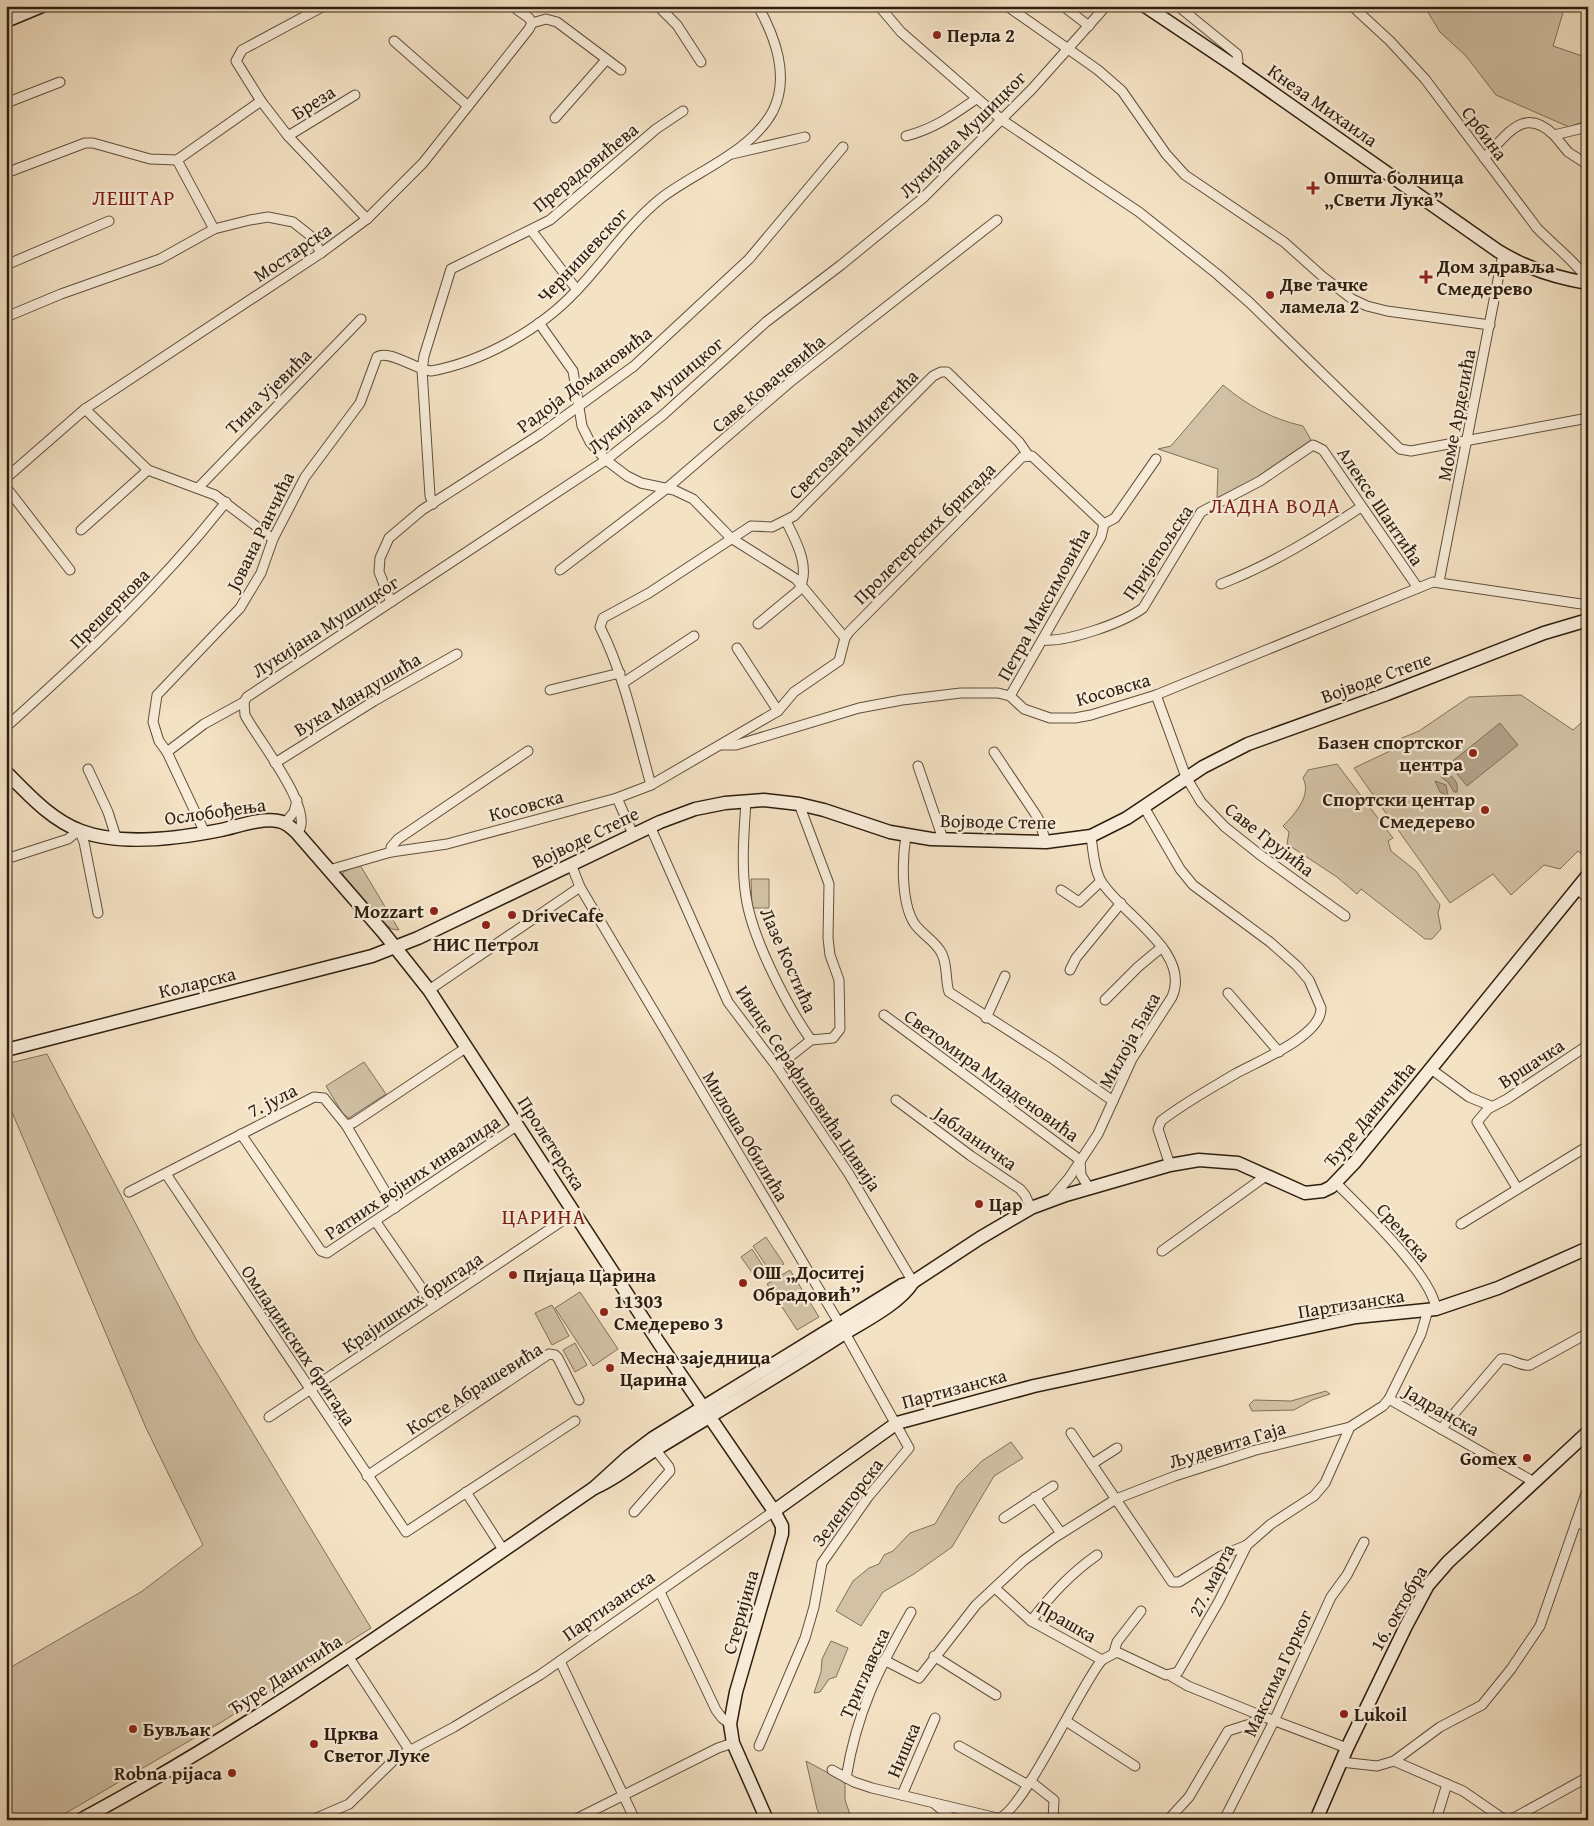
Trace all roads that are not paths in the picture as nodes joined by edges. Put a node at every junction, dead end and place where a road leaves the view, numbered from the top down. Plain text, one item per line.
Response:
1 (42, 6) edge
2 (324, 6) edge
3 (512, 6) edge
4 (658, 6) edge
5 (758, 6) edge
6 (879, 6) edge
7 (1007, 6) edge
8 (1063, 6) edge
9 (1106, 6) edge
10 (1145, 6) edge
11 (1178, 6) edge
12 (1352, 6) edge
13 (6, 21) edge
14 (532, 23) junction
15 (1088, 26) junction
16 (394, 40) dead end
17 (1068, 49) junction
18 (606, 60) junction
19 (701, 62) dead end
20 (1236, 67) junction
21 (621, 70) dead end
22 (60, 82) dead end
23 (355, 95) dead end
24 (976, 99) junction
25 (261, 101) junction
26 (6, 103) edge
27 (468, 106) junction
28 (683, 111) dead end
29 (555, 118) dead end
30 (1002, 120) junction
31 (1588, 127) edge
32 (1554, 135) junction
33 (288, 136) junction
34 (906, 136) dead end
35 (805, 137) dead end
36 (843, 147) dead end
37 (729, 155) junction
38 (1484, 158) junction
39 (177, 160) junction
40 (1588, 165) edge
41 (6, 173) edge
42 (367, 219) junction
43 (997, 220) dead end
44 (109, 221) dead end
45 (214, 229) junction
46 (531, 230) junction
47 (321, 253) junction
48 (1503, 254) junction
49 (6, 266) edge
50 (1588, 283) edge
51 (577, 290) junction
52 (6, 317) edge
53 (361, 319) dead end
54 (539, 323) junction
55 (1490, 325) junction
56 (422, 370) junction
57 (577, 407) junction
58 (85, 408) junction
59 (1588, 418) edge
60 (1469, 439) junction
61 (1315, 445) joint
62 (1028, 455) junction
63 (1156, 459) dead end
64 (606, 460) junction
65 (148, 470) junction
66 (6, 478) edge
67 (6, 487) edge
68 (199, 487) junction
69 (666, 489) junction
70 (226, 502) junction
71 (432, 504) junction
72 (1362, 507) junction
73 (786, 521) junction
74 (1104, 524) junction
75 (81, 530) dead end
76 (731, 538) junction
77 (273, 539) junction
78 (70, 570) dead end
79 (560, 570) dead end
80 (1439, 582) junction
81 (1221, 584) dead end
82 (802, 585) junction
83 (1418, 588) junction
84 (391, 602) junction
85 (1588, 605) edge
86 (1588, 620) edge
87 (758, 624) dead end
88 (694, 636) dead end
89 (845, 638) junction
90 (1043, 640) junction
91 (737, 648) dead end
92 (456, 654) dead end
93 (620, 673) junction
94 (623, 683) junction
95 (550, 690) dead end
96 (1156, 695) junction
97 (1010, 696) junction
98 (244, 702) junction
99 (778, 711) junction
100 (6, 727) edge
101 (721, 745) junction
102 (528, 751) dead end
103 (167, 752) junction
104 (994, 752) dead end
105 (275, 764) junction
106 (918, 766) dead end
107 (88, 770) dead end
108 (6, 772) edge
109 (1186, 777) junction
110 (651, 785) junction
111 (617, 798) junction
112 (298, 800) junction
113 (746, 801) junction
114 (799, 804) junction
115 (1144, 807) junction
116 (285, 823) junction
117 (650, 826) junction
118 (79, 830) junction
119 (205, 833) junction
120 (297, 833) junction
121 (633, 834) junction
122 (906, 836) junction
123 (1091, 836) junction
124 (116, 838) junction
125 (943, 839) junction
126 (1046, 842) junction
127 (391, 852) junction
128 (6, 859) edge
129 (571, 864) junction
130 (329, 870) junction
131 (1587, 876) edge
132 (1101, 881) junction
133 (580, 886) junction
134 (1577, 888) junction
135 (1061, 890) dead end
136 (1588, 899) edge
137 (1121, 903) junction
138 (98, 913) dead end
139 (1345, 916) dead end
140 (395, 947) junction
141 (1162, 947) junction
142 (1070, 970) dead end
143 (1005, 976) dead end
144 (429, 990) junction
145 (1228, 993) dead end
146 (1105, 1000) dead end
147 (884, 1015) dead end
148 (986, 1018) junction
149 (811, 1040) junction
150 (1588, 1045) edge
151 (467, 1047) junction
152 (6, 1050) edge
153 (1279, 1052) junction
154 (777, 1067) junction
155 (1432, 1069) junction
156 (896, 1100) dead end
157 (1113, 1101) junction
158 (1491, 1106) junction
159 (346, 1125) junction
160 (518, 1125) junction
161 (241, 1134) junction
162 (1588, 1146) edge
163 (1080, 1160) junction
164 (1170, 1165) junction
165 (166, 1174) junction
166 (1267, 1175) junction
167 (1336, 1183) junction
168 (1089, 1188) junction
169 (1517, 1188) junction
170 (129, 1192) dead end
171 (1050, 1200) junction
172 (395, 1208) junction
173 (1031, 1208) junction
174 (574, 1213) junction
175 (376, 1222) junction
176 (1461, 1224) dead end
177 (1588, 1248) edge
178 (1162, 1251) dead end
179 (913, 1282) junction
180 (434, 1306) junction
181 (1432, 1310) junction
182 (842, 1329) junction
183 (1588, 1333) edge
184 (310, 1390) junction
185 (1389, 1399) junction
186 (579, 1400) dead end
187 (706, 1413) junction
188 (269, 1416) dead end
189 (575, 1421) dead end
190 (897, 1423) junction
191 (1350, 1427) junction
192 (1441, 1429) junction
193 (1588, 1432) edge
194 (1071, 1433) dead end
195 (1117, 1448) dead end
196 (655, 1449) junction
197 (1092, 1464) junction
198 (367, 1476) junction
199 (1534, 1482) junction
200 (1053, 1486) dead end
201 (594, 1488) junction
202 (1588, 1488) edge
203 (466, 1492) junction
204 (1035, 1497) junction
205 (1116, 1499) junction
206 (774, 1511) junction
207 (634, 1512) dead end
208 (1004, 1518) dead end
209 (1576, 1522) junction
210 (1588, 1528) edge
211 (1061, 1533) junction
212 (1364, 1542) dead end
213 (1247, 1545) junction
214 (504, 1550) junction
215 (1097, 1555) dead end
216 (995, 1588) junction
217 (660, 1592) junction
218 (1141, 1611) dead end
219 (911, 1612) dead end
220 (1031, 1621) junction
221 (1114, 1652) junction
222 (348, 1656) junction
223 (934, 1656) junction
224 (884, 1660) junction
225 (1102, 1660) junction
226 (560, 1661) junction
227 (1172, 1676) junction
228 (996, 1695) dead end
229 (1262, 1716) junction
230 (935, 1718) dead end
231 (1066, 1721) junction
232 (1274, 1721) junction
233 (730, 1724) junction
234 (733, 1743) junction
235 (758, 1746) dead end
236 (959, 1746) dead end
237 (1347, 1748) junction
238 (410, 1751) junction
239 (1394, 1761) junction
240 (1341, 1762) junction
241 (1135, 1766) dead end
242 (832, 1770) dead end
243 (846, 1778) junction
244 (1587, 1780) edge
245 (1029, 1783) junction
246 (1447, 1784) junction
247 (624, 1795) junction
248 (902, 1795) junction
249 (930, 1802) junction
250 (989, 1818) edge
251 (80, 1820) edge
252 (312, 1820) edge
253 (574, 1820) edge
254 (635, 1820) edge
255 (767, 1820) edge
256 (954, 1820) edge
257 (1053, 1820) edge
258 (1168, 1820) edge
259 (1224, 1820) edge
260 (1316, 1820) edge
261 (1436, 1820) edge
262 (1504, 1820) edge
263 (1510, 1820) edge

1 - 13 street
2 - 25 street
3 - 14 street
4 - 19 street
5 - 37 street, Чернишевског
6 - 24 street
7 - 17 street
8 - 15 street
9 - 15 street, Лукијана Мушицког
10 - 20 street, Кнеза Михаила
11 - 20 street
12 - 38 street, Србина
14 - 18 street
14 - 27 street, Мостарска
15 - 17 street, Лукијана Мушицког
16 - 27 street
17 - 30 street, Лукијана Мушицког
17 - 55 street
18 - 21 street
18 - 29 street
20 - 48 street, Кнеза Михаила
22 - 26 street
23 - 33 street, Бреза
24 - 30 street
24 - 34 street
25 - 33 street
25 - 39 street
27 - 42 street, Мостарска
28 - 46 street, Прерадовићева
30 - 60 street
30 - 64 street, Лукијана Мушицког
31 - 32 street
32 - 38 street
32 - 40 street
33 - 42 street
35 - 37 street, Чернишевског
36 - 57 street, Радоја Домановића
37 - 51 street, Чернишевског
38 - 50 street, Србина
39 - 41 street
39 - 45 street
42 - 47 street, Мостарска
43 - 69 street, Саве Ковачевића
44 - 49 street
45 - 47 street
45 - 52 street
46 - 51 street
46 - 56 street, Прерадовићева
47 - 58 street, Мостарска
48 - 50 street, Кнеза Михаила
48 - 55 street, Моме Арделића
51 - 54 street, Чернишевског
53 - 68 street, Тина Ујевића
54 - 56 street, Чернишевског
54 - 57 street
55 - 60 street, Моме Арделића
56 - 71 street, Прерадовићева
56 - 77 street, Јована Ранчића
57 - 64 street
57 - 71 street, Радоја Домановића
58 - 65 street
58 - 66 street, Мостарска
59 - 60 street
60 - 80 street, Моме Арделића
61 - 72 street, Алексе Шантића
61 - 90 street, Пријепољска
62 - 73 street, Светозара Милетића
62 - 74 street
62 - 89 street, Пролетерских бригада
63 - 74 street, Петра Максимовића
64 - 69 street
64 - 84 street, Лукијана Мушицког
65 - 68 street
65 - 75 street
67 - 78 street
68 - 70 street
69 - 76 street
69 - 79 street, Саве Ковачевића
70 - 77 street
70 - 100 street, Прешернова
71 - 84 street, Радоја Домановића
72 - 81 street
72 - 83 street, Алексе Шантића
73 - 76 street, Светозара Милетића
73 - 82 street
74 - 90 street, Петра Максимовића
76 - 82 street
76 - 93 street, Светозара Милетића
77 - 103 street, Јована Ранчића
80 - 83 street, Косовска
80 - 85 street
82 - 87 street
82 - 89 street
83 - 96 street, Косовска
84 - 98 street, Лукијана Мушицког
86 - 109 street, Војводе Степе
88 - 94 street
89 - 99 street, Пролетерских бригада
90 - 97 street, Петра Максимовића
91 - 99 street
92 - 105 street, Вука Мандушића
93 - 94 street
93 - 95 street
94 - 110 street
96 - 97 street, Косовска
96 - 109 street
97 - 101 street, Косовска
98 - 103 street
98 - 105 street, Лукијана Мушицког
99 - 101 street, Косовска
101 - 110 street, Косовска
102 - 127 street
103 - 119 street, Јована Ранчића
104 - 126 street
105 - 112 street, Лукијана Мушицког
106 - 125 street
107 - 124 street
108 - 118 street, Ослобођења
109 - 115 street, Војводе Степе
109 - 139 street, Саве Грујића
110 - 111 street, Косовска
111 - 121 street
111 - 127 street, Косовска
112 - 116 street
112 - 120 street, Лукијана Мушицког
113 - 114 street, Војводе Степе
113 - 117 street, Војводе Степе
113 - 149 street, Лазе Костића
114 - 122 street, Војводе Степе
114 - 149 street
115 - 123 street, Војводе Степе
115 - 153 street
116 - 119 street, Ослобођења
116 - 120 street, Ослобођења
117 - 121 street, Војводе Степе
117 - 154 street, Ивице Серафиновића Цивија
118 - 124 street, Ослобођења
118 - 128 street
118 - 138 street
119 - 124 street, Ослобођења
120 - 130 street, Ослобођења
121 - 129 street, Војводе Степе
122 - 125 street, Војводе Степе
122 - 148 street
123 - 126 street, Војводе Степе
123 - 132 street, Милоја Ђака
125 - 126 street, Војводе Степе
127 - 130 street, Косовска
129 - 133 street, Милоша Обилића
129 - 140 street, Војводе Степе
130 - 140 street, Ослобођења
131 - 134 street, Ђуре Даничића
132 - 135 street
132 - 137 street, Милоја Ђака
133 - 144 street
133 - 182 street, Милоша Обилића
134 - 136 street
134 - 155 street, Ђуре Даничића
137 - 141 street, Милоја Ђака
137 - 142 street
140 - 144 street, Пролетерска
140 - 152 street, Коларска
141 - 146 street
141 - 157 street, Милоја Ђака
143 - 148 street
144 - 151 street, Пролетерска
145 - 153 street
147 - 163 street, Светомира Младеновића
148 - 157 street
149 - 154 street
150 - 158 street, Вршачка
151 - 159 street
151 - 160 street, Пролетерска
153 - 164 street
154 - 179 street, Ивице Серафиновића Цивија
155 - 158 street, Вршачка
155 - 167 street, Ђуре Даничића
156 - 173 street, Јабланичка
157 - 163 street, Милоја Ђака
158 - 169 street, Вршачка
159 - 161 street, 7. јула
159 - 172 street
160 - 172 street, Ратних војних инвалида
160 - 174 street, Пролетерска
161 - 165 street, 7. јула
161 - 175 street, Ратних војних инвалида
162 - 169 street
163 - 168 street
163 - 171 street, Милоја Ђака
164 - 166 street, Ђуре Даничића
164 - 168 street, Ђуре Даничића
165 - 170 street, 7. јула
165 - 184 street, Омладинских бригада
166 - 167 street, Ђуре Даничића
166 - 178 street
167 - 181 street, Сремска
168 - 171 street, Ђуре Даничића
169 - 176 street
171 - 173 street, Ђуре Даничића
172 - 175 street, Ратних војних инвалида
173 - 179 street, Ђуре Даничића
174 - 180 street, Крајишких бригада
174 - 187 street, Пролетерска
175 - 180 street
177 - 181 street, Партизанска
179 - 182 street, Ђуре Даничића
180 - 184 street, Крајишких бригада
181 - 185 street, Јадранска
181 - 190 street, Партизанска
182 - 187 street, Ђуре Даничића
182 - 190 street, Милоша Обилића
183 - 192 street
184 - 188 street, Крајишких бригада
184 - 198 street, Омладинских бригада
185 - 191 street
185 - 192 street, Јадранска
186 - 198 street, Косте Абрашевића
187 - 196 street, Ђуре Даничића
187 - 201 street, Ђуре Даничића
187 - 206 street, Пролетерска
189 - 203 street
190 - 206 street, Партизанска
190 - 235 street, Зеленгорска
191 - 205 street, Људевита Гаја
191 - 213 street, 27. марта
192 - 199 street, Јадранска
193 - 199 street, 16. октобра
194 - 197 street
195 - 197 street
196 - 201 street, Ђуре Даничића
196 - 207 street
197 - 205 street
198 - 203 street, Омладинских бригада
199 - 237 street, 16. октобра
200 - 204 street
201 - 214 street, Ђуре Даничића
202 - 209 street
203 - 214 street
204 - 208 street
204 - 211 street
205 - 211 street, Људевита Гаја
205 - 213 street
206 - 217 street, Партизанска
206 - 233 street, Стеријина
209 - 210 street
209 - 239 street
211 - 216 street, Људевита Гаја
212 - 232 street, Максима Горког
213 - 227 street, 27. марта
214 - 222 street, Ђуре Даничића
215 - 220 street
216 - 220 street, Прашка
216 - 223 street, Људевита Гаја
217 - 226 street, Партизанска
217 - 233 street
218 - 221 street
219 - 224 street, Триглавска
220 - 225 street, Прашка
221 - 225 street
221 - 227 street
222 - 238 street
222 - 251 street, Ђуре Даничића
223 - 224 street, Људевита Гаја
223 - 228 street
224 - 243 street, Триглавска
225 - 231 street
226 - 238 street, Партизанска
226 - 247 street
227 - 229 street
229 - 232 street
229 - 258 street
230 - 248 street, Нишка
231 - 241 street
231 - 245 street
232 - 237 street
232 - 259 street, Максима Горког
233 - 234 street, Стеријина
234 - 247 street
234 - 255 street, Стеријина
236 - 245 street
237 - 240 street, 16. октобра
238 - 252 street, Партизанска
239 - 240 street
239 - 246 street
240 - 260 street, 16. октобра
242 - 243 street
243 - 248 street
244 - 263 street
245 - 250 street
245 - 257 street
246 - 261 street
246 - 262 street
247 - 253 street
247 - 254 street
248 - 249 street
249 - 250 street
249 - 256 street

